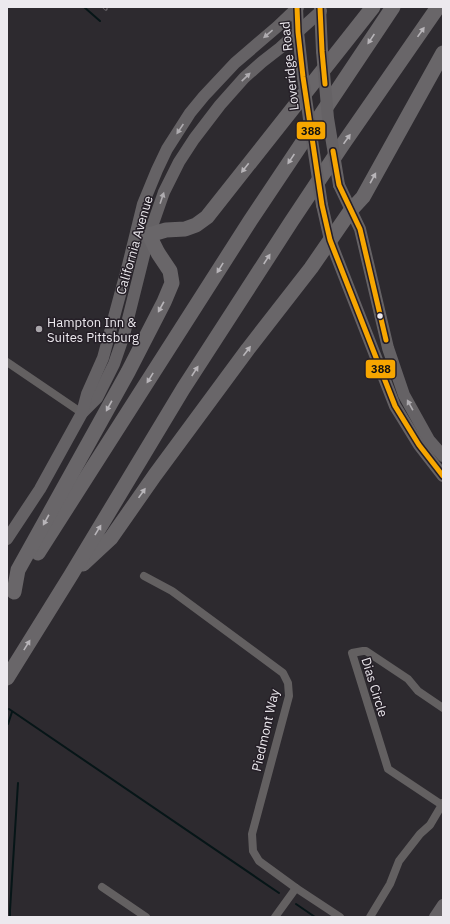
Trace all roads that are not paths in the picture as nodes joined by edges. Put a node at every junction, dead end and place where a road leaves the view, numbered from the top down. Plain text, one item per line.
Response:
1 (297, 7) edge
2 (373, 7) edge
3 (393, 7) edge
4 (438, 7) edge
5 (322, 8) edge
6 (298, 32) junction
7 (443, 53) edge
8 (351, 210) junction
9 (150, 235) junction
10 (330, 240) junction
11 (7, 362) edge
12 (82, 413) junction
13 (443, 456) edge
14 (443, 476) edge
15 (7, 539) edge
16 (71, 575) junction
17 (144, 576) dead end
18 (10, 597) edge
19 (7, 678) edge
20 (443, 708) edge
21 (443, 804) edge
22 (102, 888) dead end
23 (296, 888) junction
24 (443, 905) edge
25 (146, 917) edge
26 (275, 917) edge
27 (340, 917) edge
28 (370, 917) edge
29 (435, 917) edge

1 - 6 main road, Loveridge Road
1 -> 12 main road, California Avenue
2 -> 9 highway
3 -> 18 highway
16 -> 4 highway
5 - 6 main road, California Avenue
5 - 8 main road, bridge
9 -> 6 main road, California Avenue
6 - 10 main road, Loveridge Road, bridge
8 -> 7 highway
8 - 10 highway
13 -> 8 main road
9 - 12 main road, California Avenue
9 -> 18 highway
10 - 14 main road, Loveridge Road
16 -> 10 highway
11 - 12 street
12 - 15 main road, California Avenue
19 -> 16 highway
17 - 23 street, Piedmont Way
20 - 21 street, Dias Circle
21 - 28 street
22 - 25 street
23 - 26 street
23 - 27 street, Piedmont Way
24 - 29 main road

